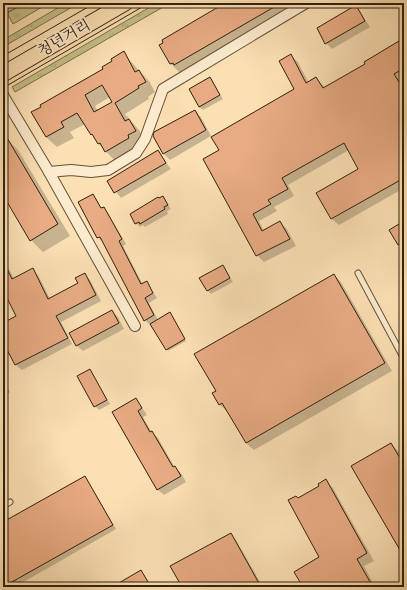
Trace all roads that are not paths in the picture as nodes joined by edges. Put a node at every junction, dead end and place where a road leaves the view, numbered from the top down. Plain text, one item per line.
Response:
1 (125, 3) edge
2 (306, 3) edge
3 (3, 74) edge
4 (3, 95) edge
5 (49, 172) junction
6 (358, 273) dead end
7 (136, 326) dead end
8 (404, 359) edge
9 (10, 502) dead end
10 (3, 506) edge

1 - 3 main road, 청년거리
2 - 5 street
4 - 5 street
5 - 7 street
6 - 8 lane
9 - 10 lane

